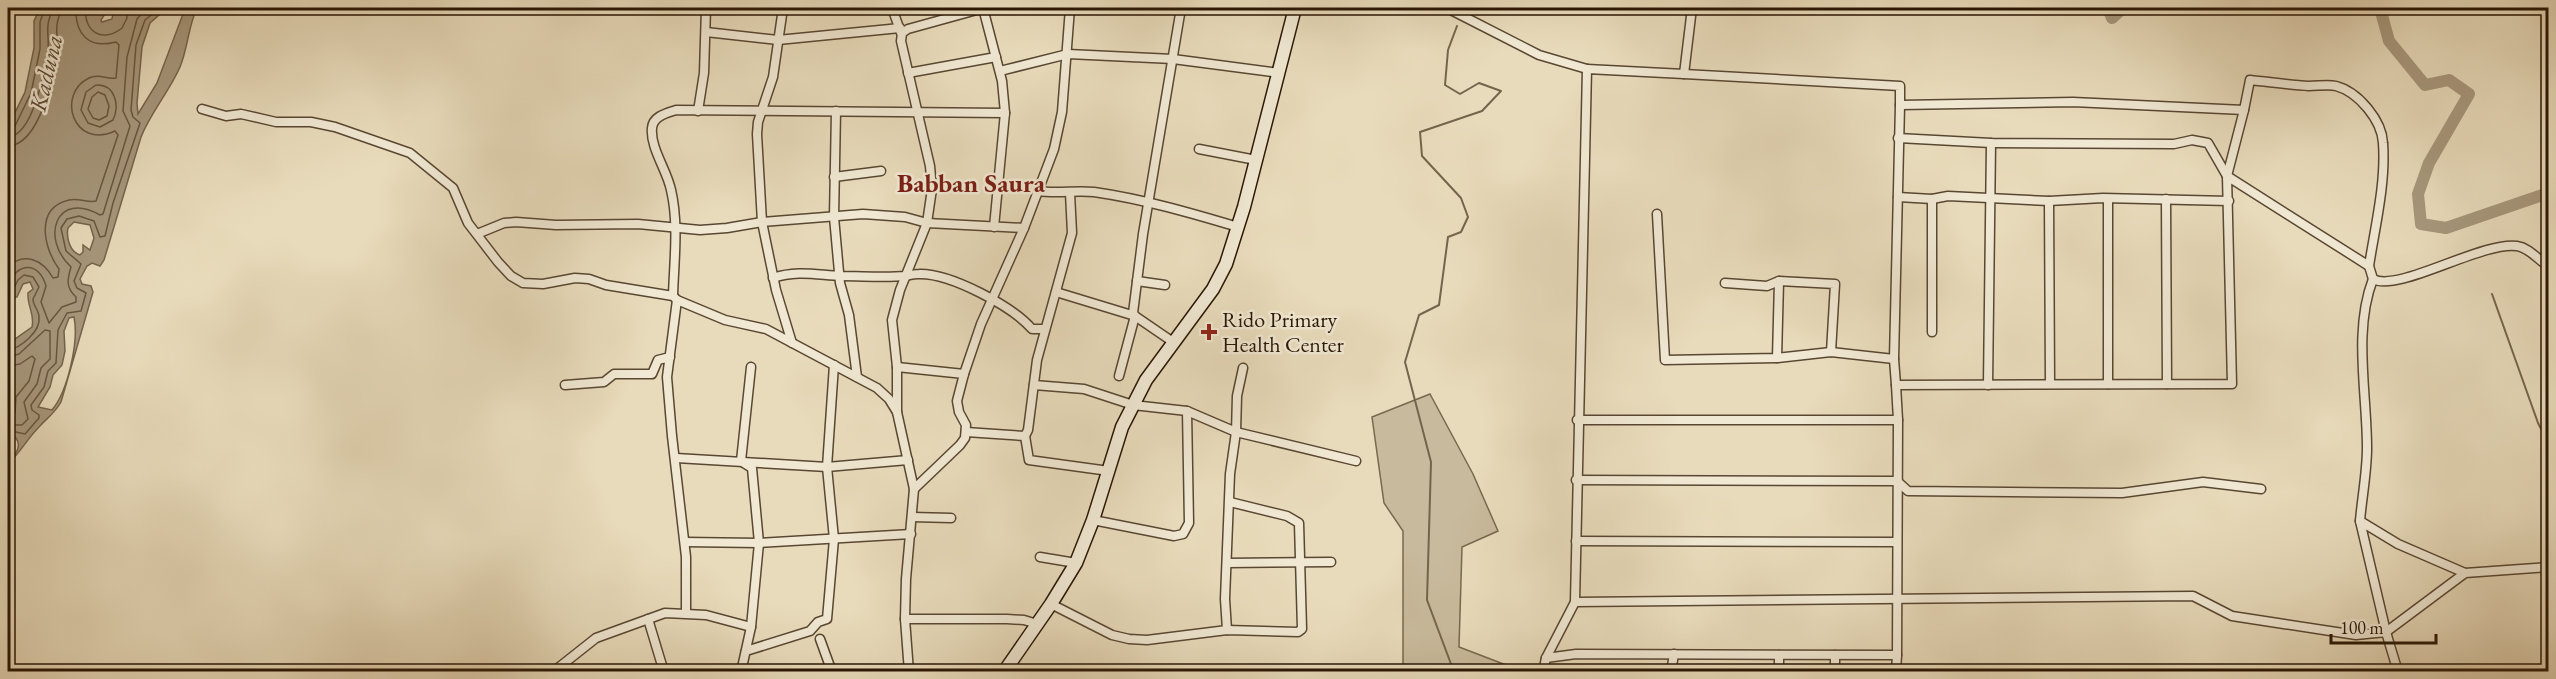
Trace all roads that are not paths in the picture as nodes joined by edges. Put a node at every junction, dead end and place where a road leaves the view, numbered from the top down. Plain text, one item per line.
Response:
1 (706, 8) edge
2 (783, 8) edge
3 (892, 8) edge
4 (983, 8) edge
5 (1070, 8) edge
6 (1181, 8) edge
7 (1295, 8) edge
8 (1447, 8) edge
9 (1692, 8) edge
10 (901, 31) junction
11 (706, 32) junction
12 (778, 40) junction
13 (1068, 54) junction
14 (996, 57) junction
15 (1173, 59) junction
16 (1587, 69) junction
17 (1000, 71) junction
18 (908, 73) junction
19 (1280, 73) junction
20 (1684, 74) junction
21 (1900, 105) junction
22 (202, 109) dead end
23 (2244, 110) junction
24 (698, 111) junction
25 (836, 111) junction
26 (762, 112) junction
27 (1005, 112) junction
28 (918, 113) junction
29 (1898, 138) junction
30 (1991, 143) junction
31 (1199, 149) dead end
32 (1256, 160) junction
33 (881, 171) dead end
34 (2227, 176) junction
35 (834, 177) junction
36 (1038, 191) junction
37 (1070, 193) junction
38 (1898, 197) junction
39 (1991, 198) junction
40 (1932, 199) junction
41 (2166, 199) junction
42 (2108, 200) junction
43 (2049, 201) junction
44 (2229, 201) junction
45 (1149, 204) junction
46 (1657, 214) dead end
47 (834, 217) junction
48 (762, 222) junction
49 (927, 223) junction
50 (994, 226) junction
51 (1238, 227) junction
52 (675, 228) junction
53 (1024, 228) junction
54 (477, 234) junction
55 (2369, 266) junction
56 (2548, 266) edge
57 (839, 276) junction
58 (905, 276) junction
59 (773, 278) junction
60 (2373, 279) junction
61 (1137, 281) junction
62 (1779, 281) junction
63 (1725, 283) dead end
64 (1166, 285) dead end
65 (1056, 292) junction
66 (675, 298) junction
67 (992, 298) junction
68 (1135, 316) junction
69 (1045, 330) junction
70 (1932, 332) dead end
71 (1173, 342) junction
72 (792, 343) junction
73 (1831, 352) junction
74 (670, 357) junction
75 (1777, 358) junction
76 (1894, 359) junction
77 (834, 365) junction
78 (751, 367) dead end
79 (897, 367) junction
80 (1243, 368) dead end
81 (964, 374) junction
82 (1119, 376) dead end
83 (857, 377) junction
84 (2050, 383) junction
85 (2108, 384) junction
86 (2167, 384) junction
87 (565, 385) dead end
88 (1034, 385) junction
89 (1896, 385) junction
90 (1988, 385) junction
91 (893, 397) junction
92 (1133, 405) junction
93 (1187, 411) junction
94 (1577, 420) junction
95 (1898, 420) junction
96 (966, 432) junction
97 (1236, 432) junction
98 (1024, 436) junction
99 (676, 458) junction
100 (908, 460) junction
101 (741, 461) junction
102 (1356, 461) dead end
103 (827, 467) junction
104 (1108, 471) junction
105 (1576, 480) junction
106 (1897, 481) junction
107 (914, 489) junction
108 (2261, 489) dead end
109 (1230, 502) junction
110 (912, 517) junction
111 (951, 518) dead end
112 (1093, 520) junction
113 (2360, 521) junction
114 (911, 534) junction
115 (834, 539) junction
116 (1576, 541) junction
117 (685, 542) junction
118 (1896, 542) junction
119 (759, 543) junction
120 (1040, 557) dead end
121 (1302, 562) junction
122 (1331, 562) dead end
123 (1076, 563) junction
124 (1228, 563) junction
125 (2548, 567) edge
126 (2465, 573) junction
127 (1897, 600) junction
128 (1575, 602) junction
129 (1051, 604) junction
130 (686, 613) junction
131 (648, 619) junction
132 (905, 619) junction
133 (1037, 624) junction
134 (752, 627) junction
135 (1227, 630) junction
136 (2386, 632) junction
137 (820, 639) dead end
138 (746, 651) junction
139 (1674, 654) junction
140 (1779, 655) junction
141 (1835, 655) junction
142 (1897, 655) junction
143 (1546, 658) junction
144 (553, 672) edge
145 (664, 672) edge
146 (741, 672) edge
147 (832, 672) edge
148 (909, 672) edge
149 (1004, 672) edge
150 (1543, 672) edge
151 (1671, 672) edge
152 (1779, 672) edge
153 (1835, 672) edge
154 (1896, 672) edge
155 (2398, 672) edge

1 - 11 street
2 - 12 street
3 - 10 street
4 - 10 street
4 - 14 street
5 - 13 street
6 - 15 street
7 - 19 main road
8 - 16 street
9 - 20 street
10 - 12 street
10 - 18 street
11 - 12 street
11 - 24 street
12 - 26 street
13 - 15 street
13 - 17 street
13 - 36 street
14 - 17 street
14 - 18 street
15 - 19 street
15 - 45 street
16 - 20 street
16 - 94 street
17 - 27 street
18 - 28 street
19 - 32 main road
20 - 21 street
21 - 23 street
21 - 29 street
22 - 54 street
23 - 34 street
23 - 55 street
24 - 26 street
24 - 52 street
25 - 26 street
25 - 28 street
25 - 35 street
26 - 48 street
27 - 28 street
27 - 50 street
28 - 49 street
29 - 30 street
29 - 38 street
30 - 34 street
30 - 39 street
31 - 32 street
32 - 51 main road
33 - 35 street
34 - 44 street
34 - 55 street
35 - 47 street
36 - 37 street
36 - 53 street
37 - 45 street
37 - 65 street
38 - 40 street
38 - 76 street
39 - 40 street
39 - 43 street
39 - 90 street
40 - 70 street
41 - 42 street
41 - 44 street
41 - 86 street
42 - 43 street
42 - 85 street
43 - 84 street
44 - 86 street
45 - 51 street
45 - 61 street
46 - 75 street
47 - 48 street
47 - 49 street
47 - 57 street
48 - 52 street
48 - 59 street
49 - 50 street
49 - 58 street
50 - 53 street
51 - 71 main road
52 - 54 street
52 - 66 street
53 - 67 street
54 - 66 street
55 - 60 street
56 - 60 street
57 - 58 street
57 - 59 street
57 - 83 street
58 - 67 street
58 - 79 street
59 - 72 street
60 - 113 street
61 - 64 street
61 - 68 street
62 - 63 street
62 - 73 street
62 - 75 street
65 - 68 street
65 - 69 street
66 - 72 street
66 - 74 street
67 - 69 street
67 - 81 street
68 - 71 street
68 - 82 street
69 - 88 street
71 - 92 main road
72 - 77 street
73 - 75 street
73 - 76 street
74 - 87 street
74 - 99 street
76 - 89 street
77 - 83 street
77 - 103 street
78 - 101 street
79 - 81 street
79 - 91 street
80 - 97 street
81 - 96 street
83 - 91 street
84 - 85 street
84 - 90 street
85 - 86 street
88 - 92 street
88 - 98 street
89 - 90 street
89 - 95 street
91 - 100 street
92 - 93 street
92 - 104 main road
93 - 97 street
93 - 112 street
94 - 95 street
94 - 105 street
95 - 106 street
96 - 98 street
96 - 107 street
97 - 102 street
97 - 109 street
98 - 104 street
99 - 101 street
99 - 117 street
100 - 103 street
100 - 107 street
101 - 103 street
101 - 119 street
103 - 115 street
104 - 112 main road
105 - 106 street
105 - 116 street
106 - 108 street
106 - 118 street
107 - 110 street
109 - 121 street
109 - 124 street
110 - 111 street
110 - 114 street
112 - 123 main road
113 - 126 street
113 - 136 street
114 - 115 street
114 - 132 street
115 - 119 street
115 - 138 street
116 - 118 street
116 - 128 street
117 - 119 street
117 - 130 street
118 - 127 street
119 - 134 street
120 - 123 street
121 - 122 street
121 - 124 street
121 - 135 street
123 - 129 main road
124 - 135 street
125 - 126 street
126 - 136 street
127 - 128 street
127 - 136 street
127 - 142 street
128 - 143 street
129 - 133 main road
129 - 135 street
130 - 131 street
130 - 134 street
131 - 144 street
131 - 145 street
132 - 133 street
132 - 148 street
133 - 149 main road
134 - 138 street
136 - 155 street
137 - 147 street
138 - 146 street
139 - 140 street
139 - 143 street
139 - 151 street
140 - 141 street
140 - 152 street
141 - 142 street
141 - 153 street
142 - 154 street
143 - 150 street

